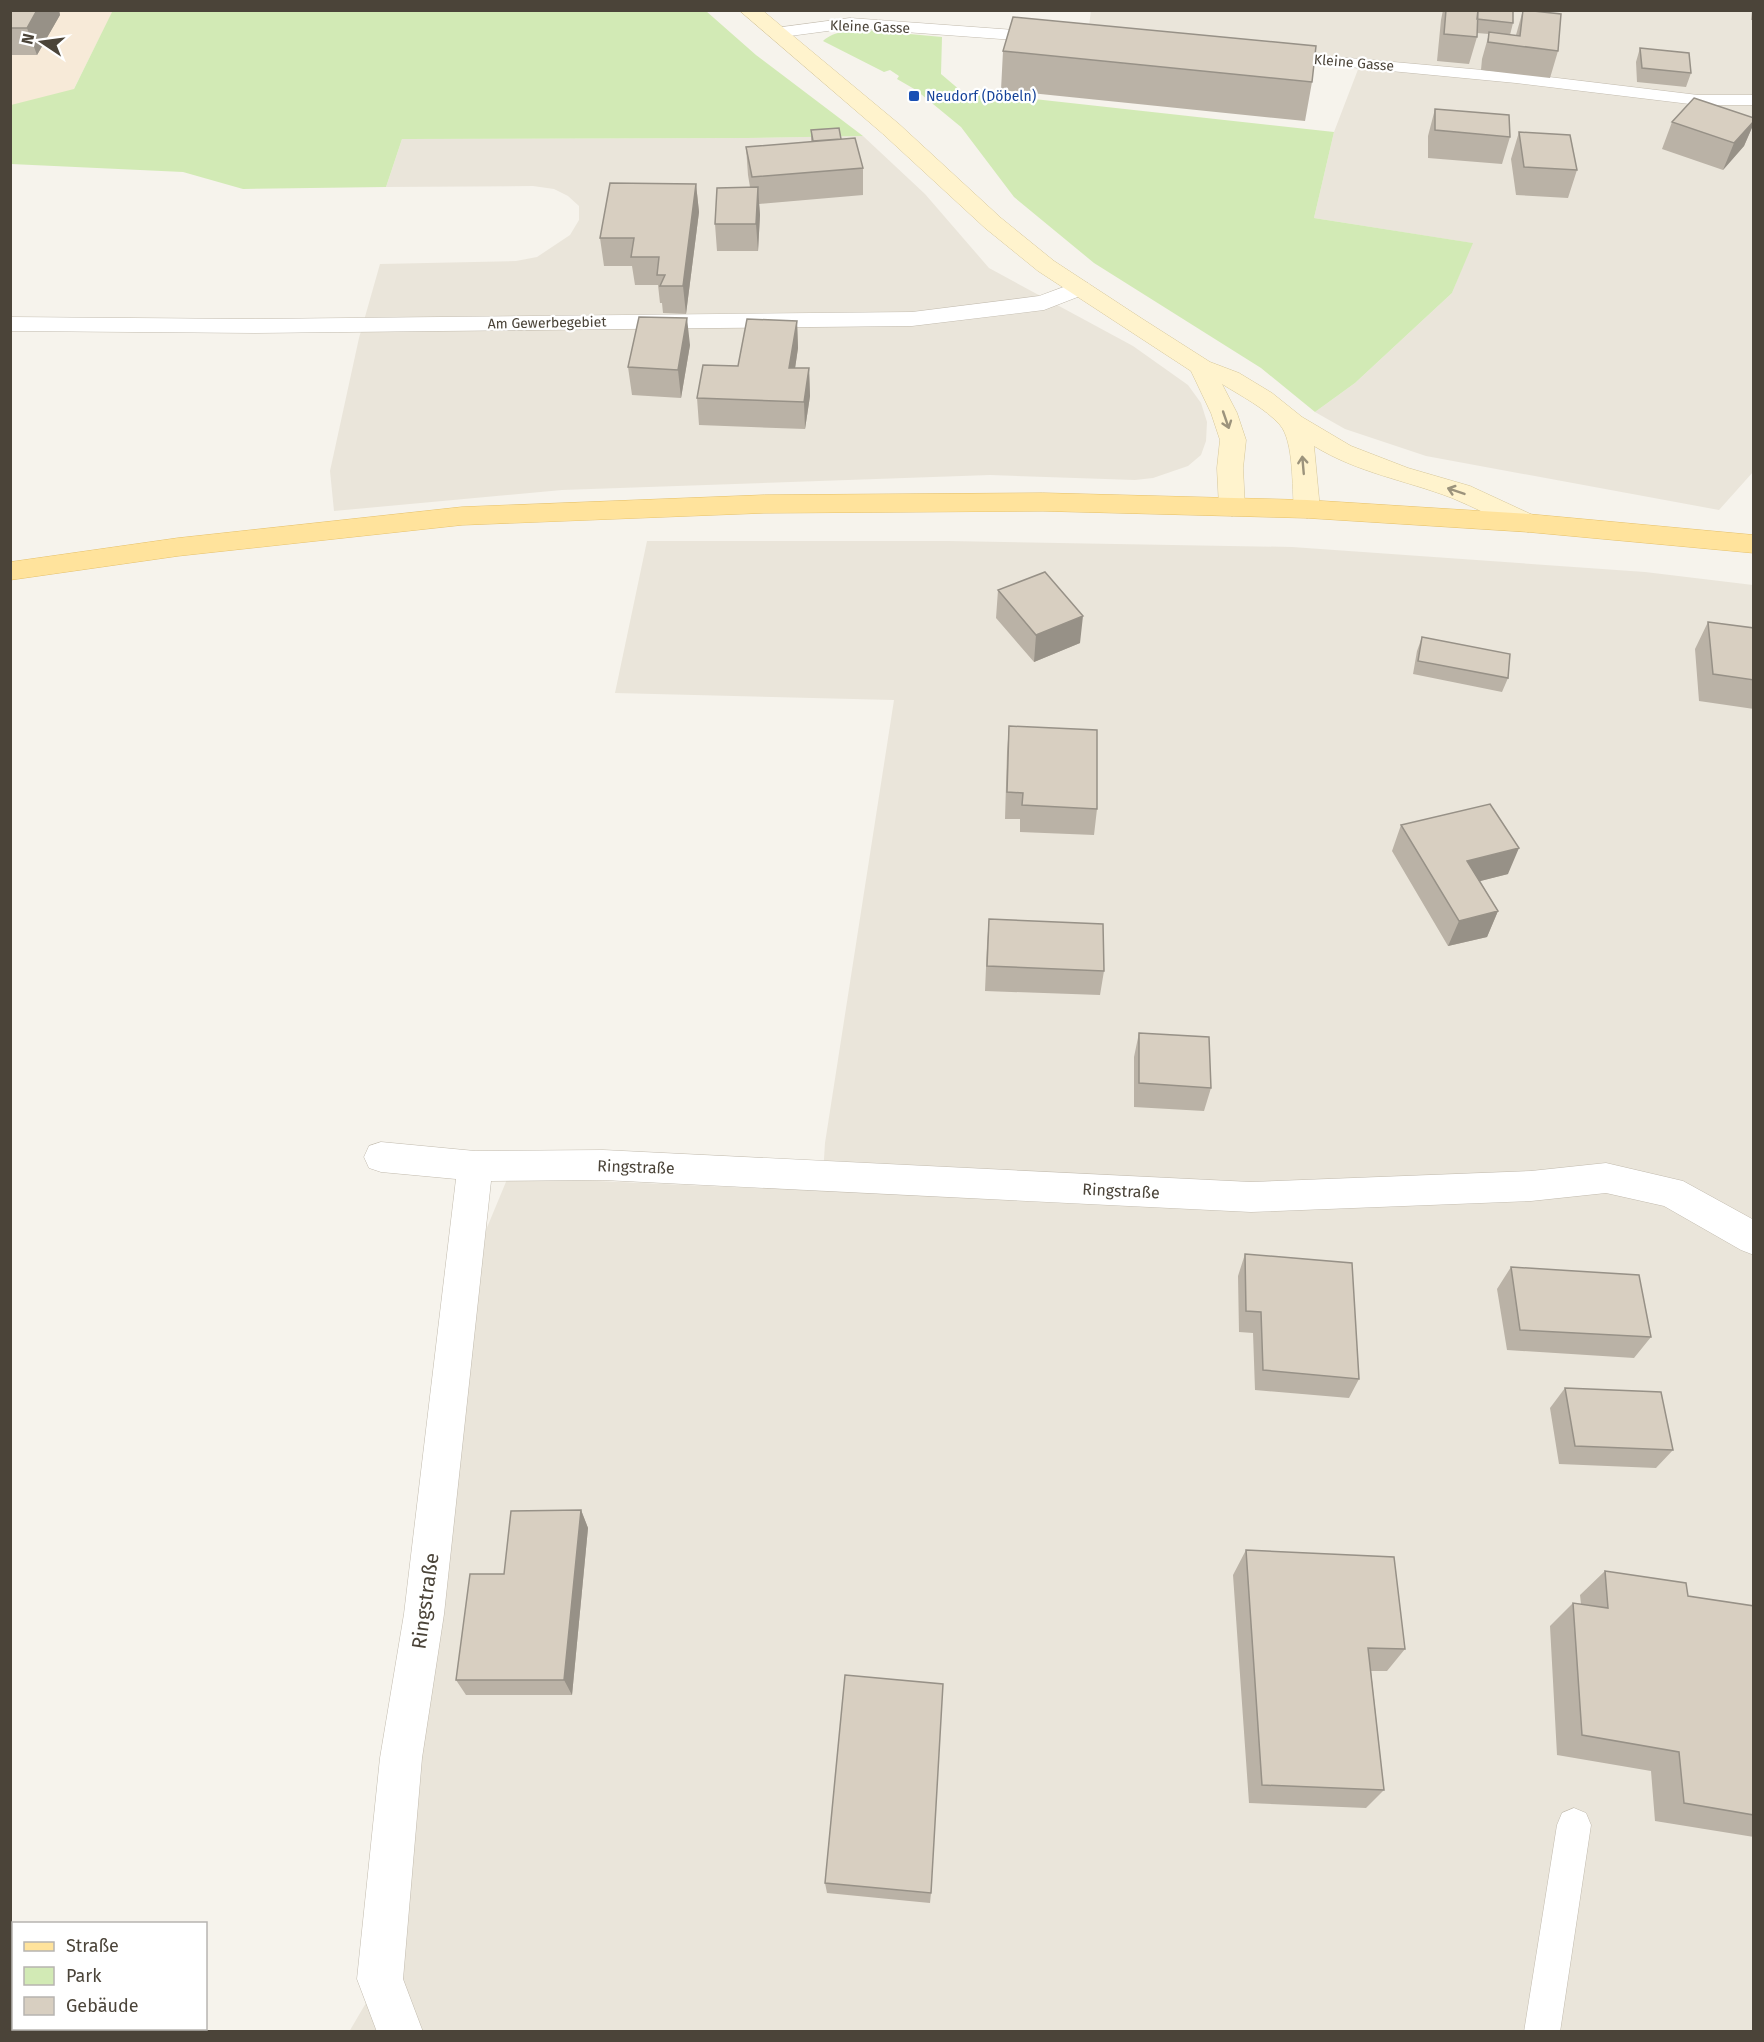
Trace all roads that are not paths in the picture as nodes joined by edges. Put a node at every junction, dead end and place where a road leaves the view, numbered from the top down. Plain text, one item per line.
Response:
1 (749, 10) edge
2 (775, 33) junction
3 (1059, 38) edge
4 (1270, 56) edge
5 (1754, 100) edge
6 (1080, 288) junction
7 (10, 324) edge
8 (1201, 367) junction
9 (1293, 423) junction
10 (1232, 507) junction
11 (1307, 509) junction
12 (1528, 523) junction
13 (1754, 544) edge
14 (10, 571) edge
15 (381, 1157) dead end
16 (475, 1166) junction
17 (1754, 1239) edge
18 (1574, 1825) dead end
19 (400, 2031) edge
20 (1542, 2031) edge

1 - 2 main road
2 - 3 lane, Kleine Gasse
2 - 6 main road
4 - 5 lane, Kleine Gasse
6 - 7 street, Am Gewerbegebiet
6 - 8 main road
8 - 9 main road
8 -> 10 main road
11 -> 9 main road
12 -> 9 main road
10 - 11 main road
10 - 14 main road
11 - 12 main road
12 - 13 main road
15 - 16 street, Ringstraße
16 - 17 street, Ringstraße
16 - 19 street, Ringstraße
18 - 20 lane

